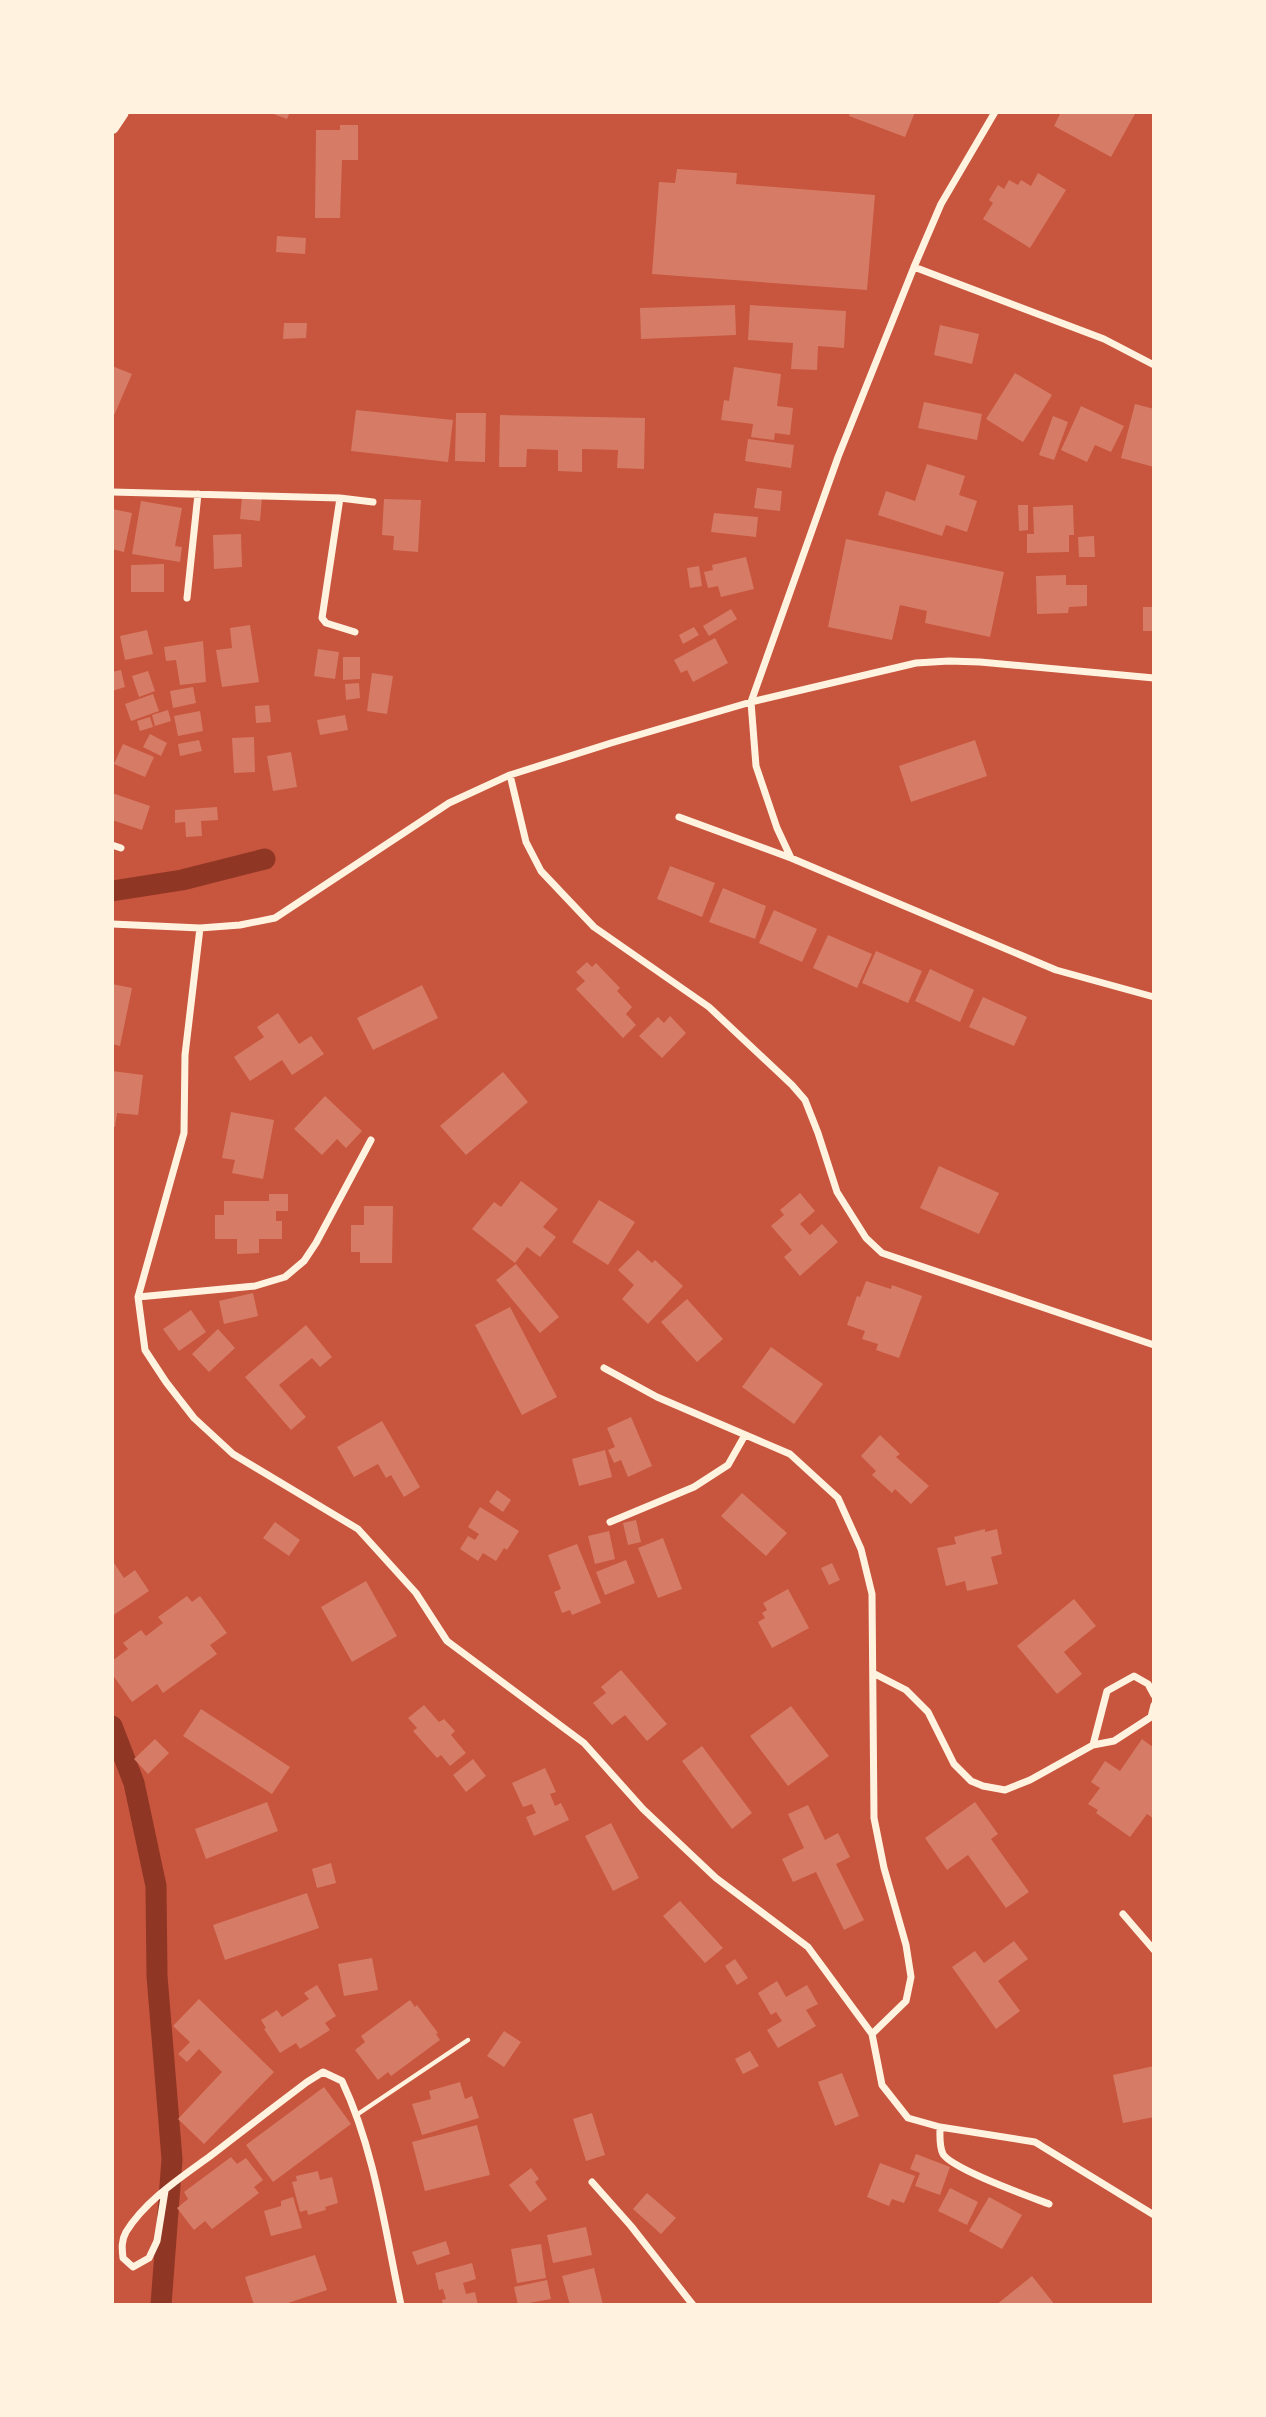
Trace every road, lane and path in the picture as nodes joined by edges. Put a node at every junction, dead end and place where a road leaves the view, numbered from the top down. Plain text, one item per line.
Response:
1 (122, 112) edge
2 (995, 112) edge
3 (112, 127) edge
4 (914, 267) junction
5 (1154, 365) edge
6 (112, 492) edge
7 (198, 494) junction
8 (340, 498) junction
9 (373, 502) dead end
10 (187, 598) dead end
11 (355, 632) dead end
12 (1154, 678) edge
13 (751, 702) junction
14 (510, 775) junction
15 (679, 817) dead end
16 (112, 845) edge
17 (121, 848) dead end
18 (791, 858) junction
19 (112, 924) edge
20 (200, 928) junction
21 (1154, 997) edge
22 (371, 1140) dead end
23 (138, 1297) junction
24 (1154, 1345) edge
25 (604, 1368) dead end
26 (745, 1434) junction
27 (610, 1522) dead end
28 (873, 1673) junction
29 (1154, 1695) edge
30 (1154, 1705) edge
31 (1093, 1745) junction
32 (1122, 1914) dead end
33 (1154, 1950) edge
34 (872, 2034) junction
35 (468, 2040) dead end
36 (358, 2114) junction
37 (940, 2127) junction
38 (592, 2182) dead end
39 (165, 2191) junction
40 (1049, 2204) dead end
41 (1154, 2215) edge
42 (401, 2305) edge
43 (693, 2305) edge

1 - 3 main road
2 - 4 street
4 - 5 street
4 - 13 street
6 - 7 street
7 - 8 street
7 - 10 street
8 - 9 street
8 - 11 street
12 - 13 street
13 - 14 street
13 - 18 street
14 - 20 street
14 - 24 street
15 - 18 street
16 - 17 street
18 - 21 street
19 - 20 street
20 - 23 street
22 - 23 street
23 - 34 street
25 - 26 street
26 - 27 street
26 - 28 street
28 - 31 street
28 - 34 street
29 - 31 street
30 - 31 street
32 - 33 street
34 - 37 street
35 - 36 lane
36 - 39 street
36 - 42 street
37 - 40 street
37 - 41 street
38 - 43 street
39 - 39 street

